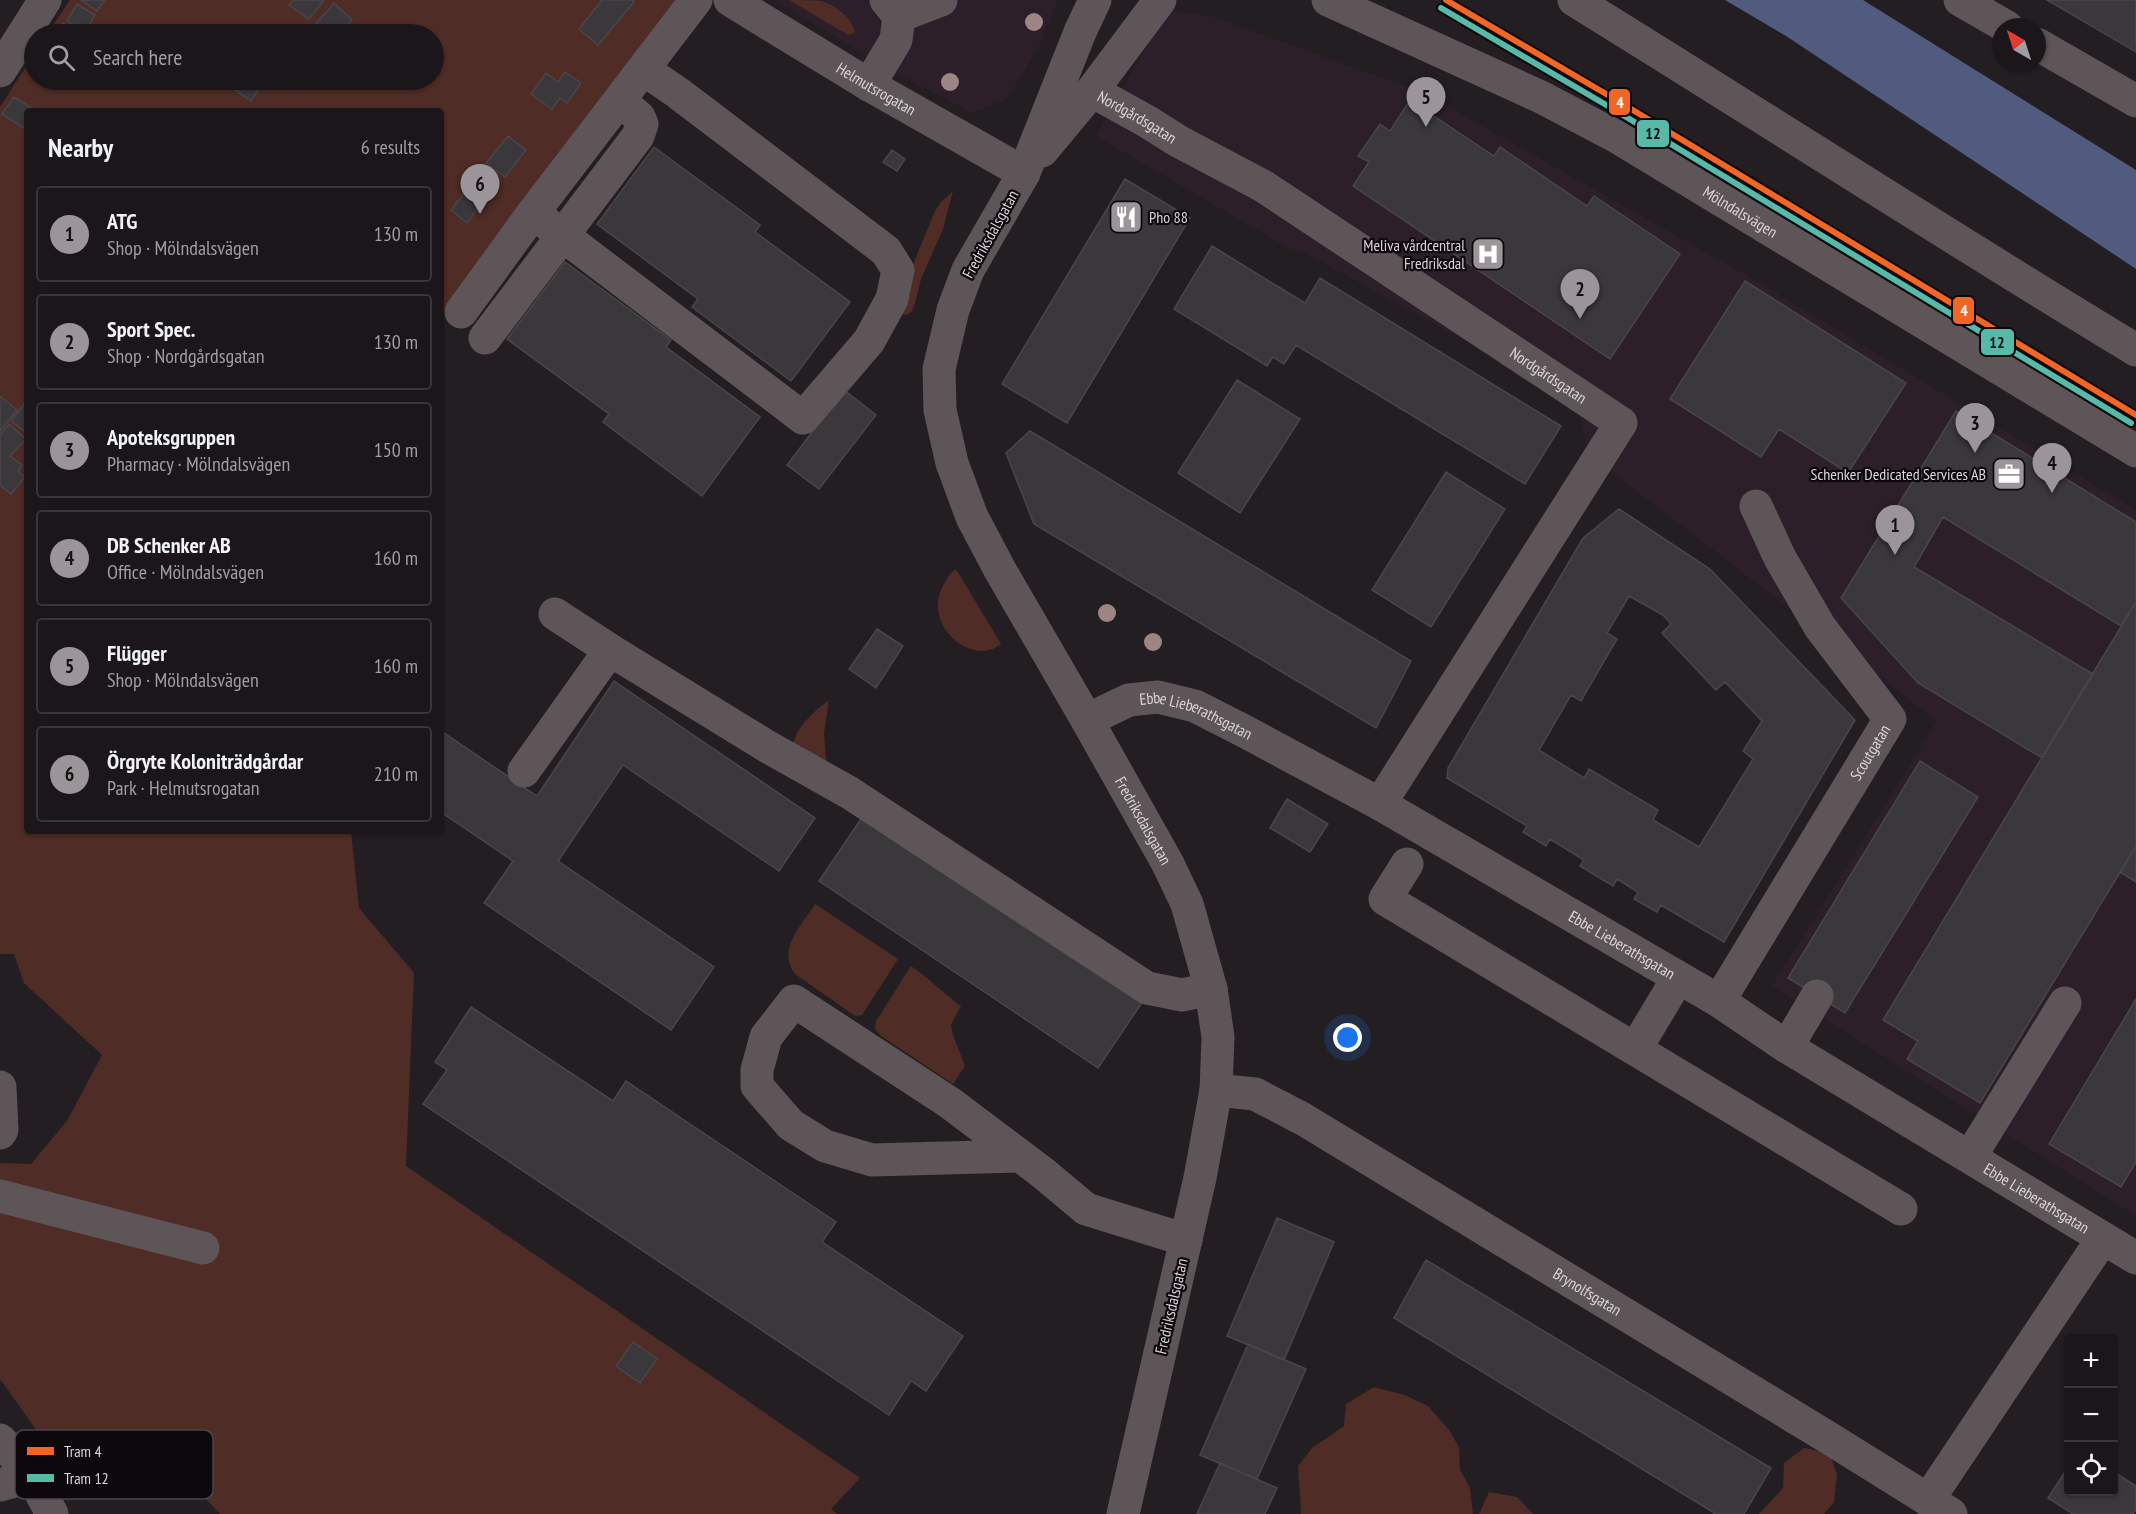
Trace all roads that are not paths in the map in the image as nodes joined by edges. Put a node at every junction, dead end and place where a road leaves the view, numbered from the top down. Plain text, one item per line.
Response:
1 (45, 0) edge
2 (696, 0) edge
3 (730, 0) edge
4 (941, 0) edge
5 (1095, 0) edge
6 (1160, 0) edge
7 (1328, 0) edge
8 (1574, 0) edge
9 (1960, 0) edge
10 (892, 8) edge
11 (1992, 18) edge
12 (30, 24) edge
13 (24, 33) edge
14 (2046, 49) edge
15 (643, 69) junction
16 (0, 71) edge
17 (869, 85) junction
18 (1092, 91) junction
19 (620, 101) junction
20 (2136, 101) edge
21 (1024, 173) junction
22 (533, 213) junction
23 (563, 236) junction
24 (461, 312) dead end
25 (485, 338) dead end
26 (2136, 350) edge
27 (2136, 451) edge
28 (1756, 506) dead end
29 (555, 614) dead end
30 (610, 650) junction
31 (1087, 720) junction
32 (524, 771) dead end
33 (1380, 804) junction
34 (1407, 864) dead end
35 (1678, 978) junction
36 (1211, 989) junction
37 (1818, 996) dead end
38 (1719, 1001) junction
39 (2065, 1003) dead end
40 (1787, 1047) junction
41 (1636, 1048) junction
42 (0, 1087) edge
43 (1216, 1089) junction
44 (0, 1133) edge
45 (1020, 1156) junction
46 (1970, 1157) junction
47 (0, 1196) edge
48 (1901, 1209) dead end
49 (2103, 1238) junction
50 (1186, 1240) junction
51 (203, 1248) dead end
52 (2136, 1258) edge
53 (0, 1440) edge
54 (15, 1457) edge
55 (15, 1481) edge
56 (0, 1485) edge
57 (44, 1499) edge
58 (1940, 1507) edge
59 (52, 1514) edge
60 (1123, 1514) edge

1 - 12 street
2 - 15 street
3 - 17 street, Helmutsrogatan
4 - 10 street
5 - 21 street, Fredriksdalsgatan
6 - 18 street, Fredriksdalsgatan
7 - 27 main road, Mölndalsvägen
8 - 26 main road
9 - 11 street
10 - 17 street
13 - 16 street
14 - 20 street
15 - 19 street
15 - 23 street
17 - 21 street, Helmutsrogatan
18 - 21 street, Fredriksdalsgatan
18 - 33 street, Nordgårdsgatan
19 - 22 street
19 - 23 street
21 - 31 street, Fredriksdalsgatan
22 - 23 street
22 - 24 street
23 - 25 street
28 - 38 street, Scoutgatan
29 - 30 street
30 - 32 street
30 - 36 street
31 - 33 street, Ebbe Lieberathsgatan
31 - 36 street, Fredriksdalsgatan
33 - 35 street, Ebbe Lieberathsgatan
34 - 41 street
35 - 38 street, Ebbe Lieberathsgatan
35 - 41 street
36 - 43 street, Fredriksdalsgatan
37 - 40 street
38 - 40 street, Ebbe Lieberathsgatan
39 - 46 street
40 - 46 street, Ebbe Lieberathsgatan
41 - 48 street
42 - 44 street
43 - 50 street, Fredriksdalsgatan
43 - 58 street, Brynolfsgatan
45 - 45 street
45 - 50 street
46 - 49 street, Ebbe Lieberathsgatan
47 - 51 street
49 - 52 street, Ebbe Lieberathsgatan
49 - 58 street
50 - 60 street, Fredriksdalsgatan
53 - 54 street
55 - 56 street
57 - 59 street

